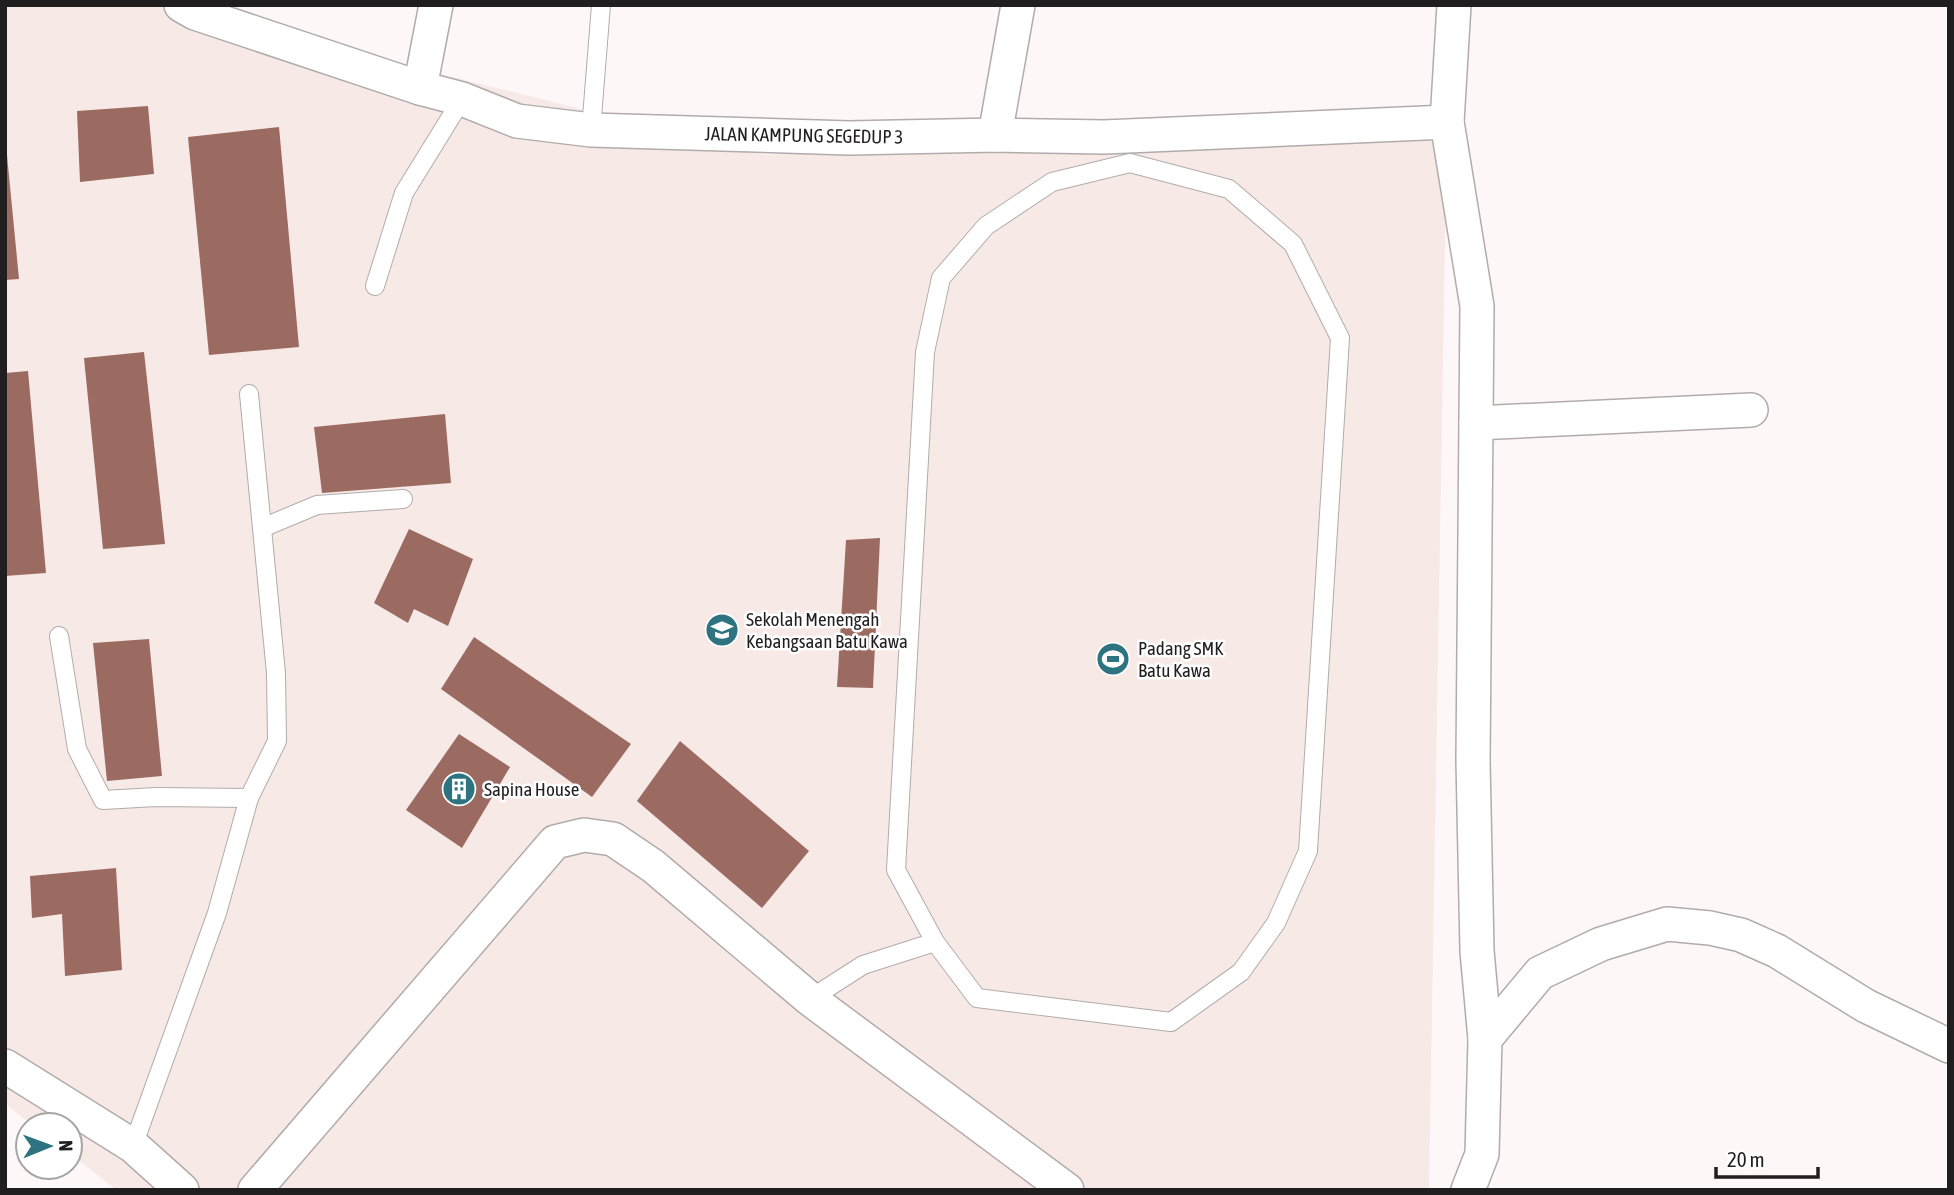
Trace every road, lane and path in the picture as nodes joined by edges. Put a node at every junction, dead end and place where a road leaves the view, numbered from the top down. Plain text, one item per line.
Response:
1 (181, 5) edge
2 (436, 5) edge
3 (601, 5) edge
4 (1018, 5) edge
5 (1454, 5) edge
6 (420, 88) junction
7 (462, 99) junction
8 (1447, 122) junction
9 (591, 130) junction
10 (995, 135) junction
11 (375, 286) dead end
12 (248, 394) dead end
13 (1751, 410) dead end
14 (1476, 423) junction
15 (403, 499) dead end
16 (262, 528) junction
17 (59, 636) dead end
18 (249, 798) junction
19 (935, 942) junction
20 (810, 999) junction
21 (1485, 1039) junction
22 (1949, 1046) edge
23 (5, 1066) edge
24 (133, 1146) junction
25 (182, 1190) edge
26 (255, 1190) edge
27 (1067, 1190) edge
28 (1468, 1190) edge

1 - 6 street, JALAN KAMPUNG SEGEDUP 3
2 - 6 street
3 - 9 lane
4 - 10 street
5 - 8 street
6 - 7 street, JALAN KAMPUNG SEGEDUP 3
7 - 9 street, JALAN KAMPUNG SEGEDUP 3
7 - 11 lane
8 - 10 street, JALAN KAMPUNG SEGEDUP 3
8 - 14 street
9 - 10 street, JALAN KAMPUNG SEGEDUP 3
12 - 16 lane
13 - 14 street
14 - 21 street
15 - 16 lane
16 - 18 lane
17 - 18 lane
18 - 24 lane
19 - 19 lane
19 - 20 lane
20 - 26 street
20 - 27 street
21 - 22 street
21 - 28 street
23 - 24 street
24 - 25 street

